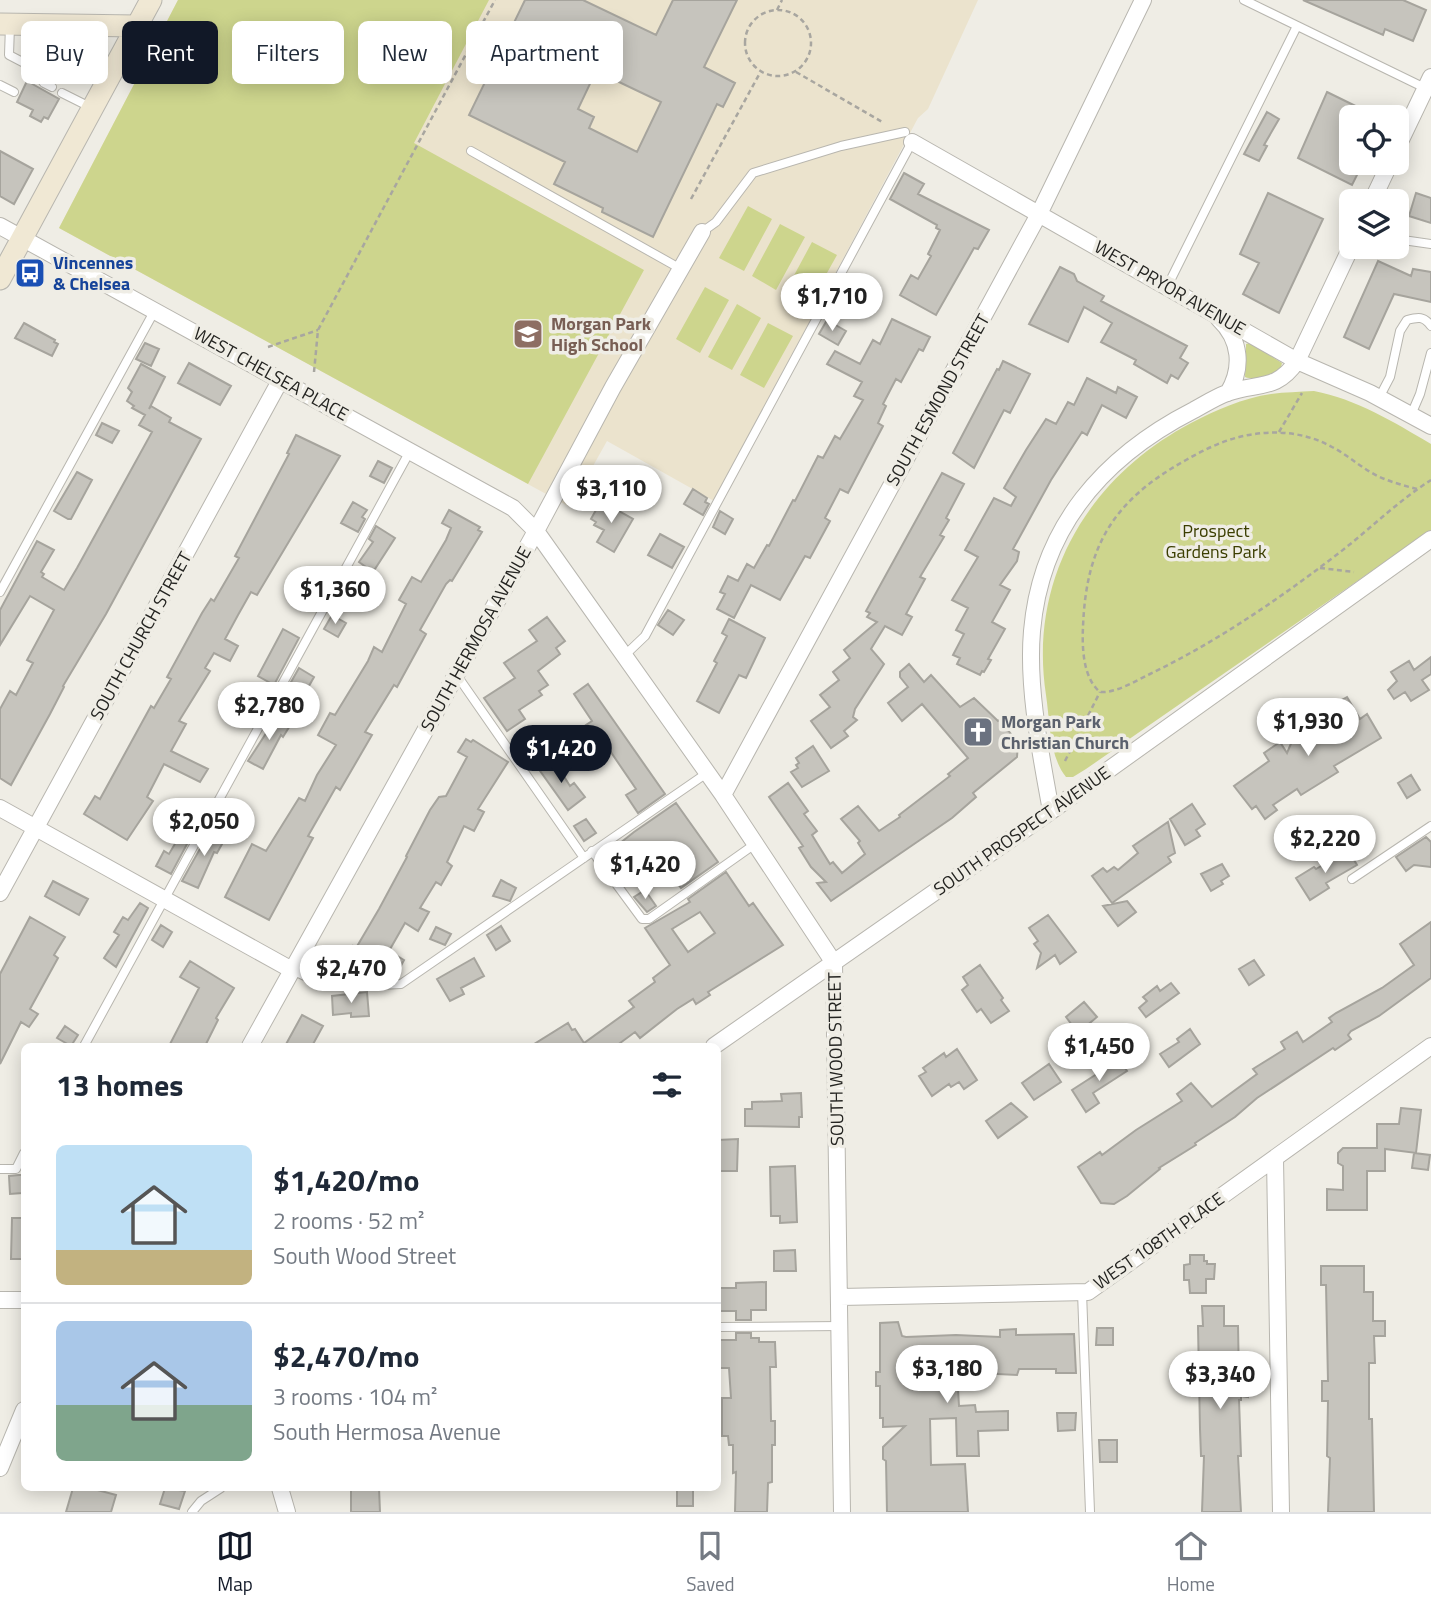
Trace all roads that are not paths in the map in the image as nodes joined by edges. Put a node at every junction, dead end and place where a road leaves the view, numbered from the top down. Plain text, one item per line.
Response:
1 (150, 0) edge
2 (1143, 0) edge
3 (1244, 0) edge
4 (139, 21) edge
5 (5, 24) edge
6 (122, 26) edge
7 (1297, 26) junction
8 (122, 52) edge
9 (4, 55) edge
10 (1428, 83) edge
11 (0, 85) edge
12 (52, 87) dead end
13 (14, 92) dead end
14 (62, 93) dead end
15 (92, 108) junction
16 (1409, 123) edge
17 (908, 137) junction
18 (471, 151) dead end
19 (1039, 214) junction
20 (0, 226) edge
21 (702, 232) joint
22 (23, 238) junction
23 (1409, 241) edge
24 (1431, 244) edge
25 (1345, 259) edge
26 (681, 269) junction
27 (0, 279) edge
28 (1167, 286) junction
29 (155, 310) junction
30 (1212, 312) junction
31 (1431, 326) edge
32 (1431, 353) edge
33 (1297, 361) junction
34 (281, 379) junction
35 (1228, 393) junction
36 (1379, 398) junction
37 (1410, 415) junction
38 (1431, 426) edge
39 (410, 451) junction
40 (536, 531) junction
41 (1431, 539) edge
42 (0, 592) edge
43 (624, 656) junction
44 (456, 674) junction
45 (707, 773) junction
46 (723, 795) junction
47 (0, 808) edge
48 (1051, 811) junction
49 (1431, 826) edge
50 (36, 828) junction
51 (755, 844) junction
52 (592, 851) junction
53 (584, 858) junction
54 (1352, 879) dead end
55 (0, 892) edge
56 (166, 899) junction
57 (834, 963) junction
58 (292, 970) junction
59 (86, 1043) edge
60 (252, 1043) edge
61 (718, 1043) edge
62 (1431, 1046) edge
63 (21, 1159) edge
64 (1276, 1159) junction
65 (0, 1169) edge
66 (1082, 1292) junction
67 (841, 1297) junction
68 (0, 1300) edge
69 (21, 1300) edge
70 (841, 1326) junction
71 (721, 1327) edge
72 (21, 1417) edge
73 (0, 1468) edge
74 (217, 1491) edge
75 (281, 1491) edge
76 (192, 1512) edge
77 (287, 1512) edge
78 (842, 1512) edge
79 (1090, 1512) edge
80 (1281, 1512) edge

1 - 4 main road
2 - 19 street, SOUTH ESMOND STREET
3 - 7 lane
5 - 6 main road
5 - 9 lane
7 - 10 lane
7 - 28 lane
8 - 15 main road
9 - 12 lane
10 - 16 street
11 - 13 lane
14 - 15 lane
15 - 22 main road
17 - 19 street, WEST PRYOR AVENUE
17 - 21 lane
17 - 43 lane
18 - 26 lane
19 - 28 street, WEST PRYOR AVENUE
19 - 46 street, SOUTH ESMOND STREET
20 - 22 street, WEST CHELSEA PLACE
21 - 26 street, SOUTH HERMOSA AVENUE
22 - 27 main road
22 - 29 street, WEST CHELSEA PLACE
23 - 24 lane
25 - 33 street
26 - 40 street, SOUTH HERMOSA AVENUE
28 - 30 street, WEST PRYOR AVENUE
29 - 34 street, WEST CHELSEA PLACE
29 - 42 lane
30 - 33 street, WEST PRYOR AVENUE
30 - 35 street
31 - 36 lane
32 - 37 lane
33 - 35 street
33 - 36 street, WEST PRYOR AVENUE
34 - 39 street, WEST CHELSEA PLACE
34 - 50 street, SOUTH CHURCH STREET
35 - 48 street
36 - 37 street, WEST PRYOR AVENUE
37 - 38 street, WEST PRYOR AVENUE
39 - 40 street, WEST CHELSEA PLACE
39 - 56 lane
40 - 43 street, SOUTH WOOD STREET
40 - 44 street, SOUTH HERMOSA AVENUE
41 - 48 street, SOUTH PROSPECT AVENUE
43 - 45 street, SOUTH WOOD STREET
44 - 53 lane
44 - 58 street, SOUTH HERMOSA AVENUE
45 - 46 street, SOUTH WOOD STREET
45 - 52 lane
46 - 51 street, SOUTH WOOD STREET
47 - 50 street
48 - 57 street, SOUTH PROSPECT AVENUE
49 - 54 lane
50 - 55 street, SOUTH CHURCH STREET
50 - 56 street
51 - 52 lane
51 - 57 street, SOUTH WOOD STREET
52 - 53 lane
53 - 58 lane
56 - 58 street
56 - 59 lane
57 - 61 street, SOUTH PROSPECT AVENUE
57 - 67 street, SOUTH WOOD STREET
58 - 60 street, SOUTH HERMOSA AVENUE
62 - 64 street, WEST 108TH PLACE
63 - 65 lane
64 - 66 street, WEST 108TH PLACE
64 - 80 street
66 - 67 street, WEST 108TH PLACE
66 - 79 lane
67 - 70 street, SOUTH WOOD STREET
68 - 69 street
70 - 71 lane
70 - 78 street, SOUTH WOOD STREET
72 - 73 street
74 - 76 lane
75 - 77 street

